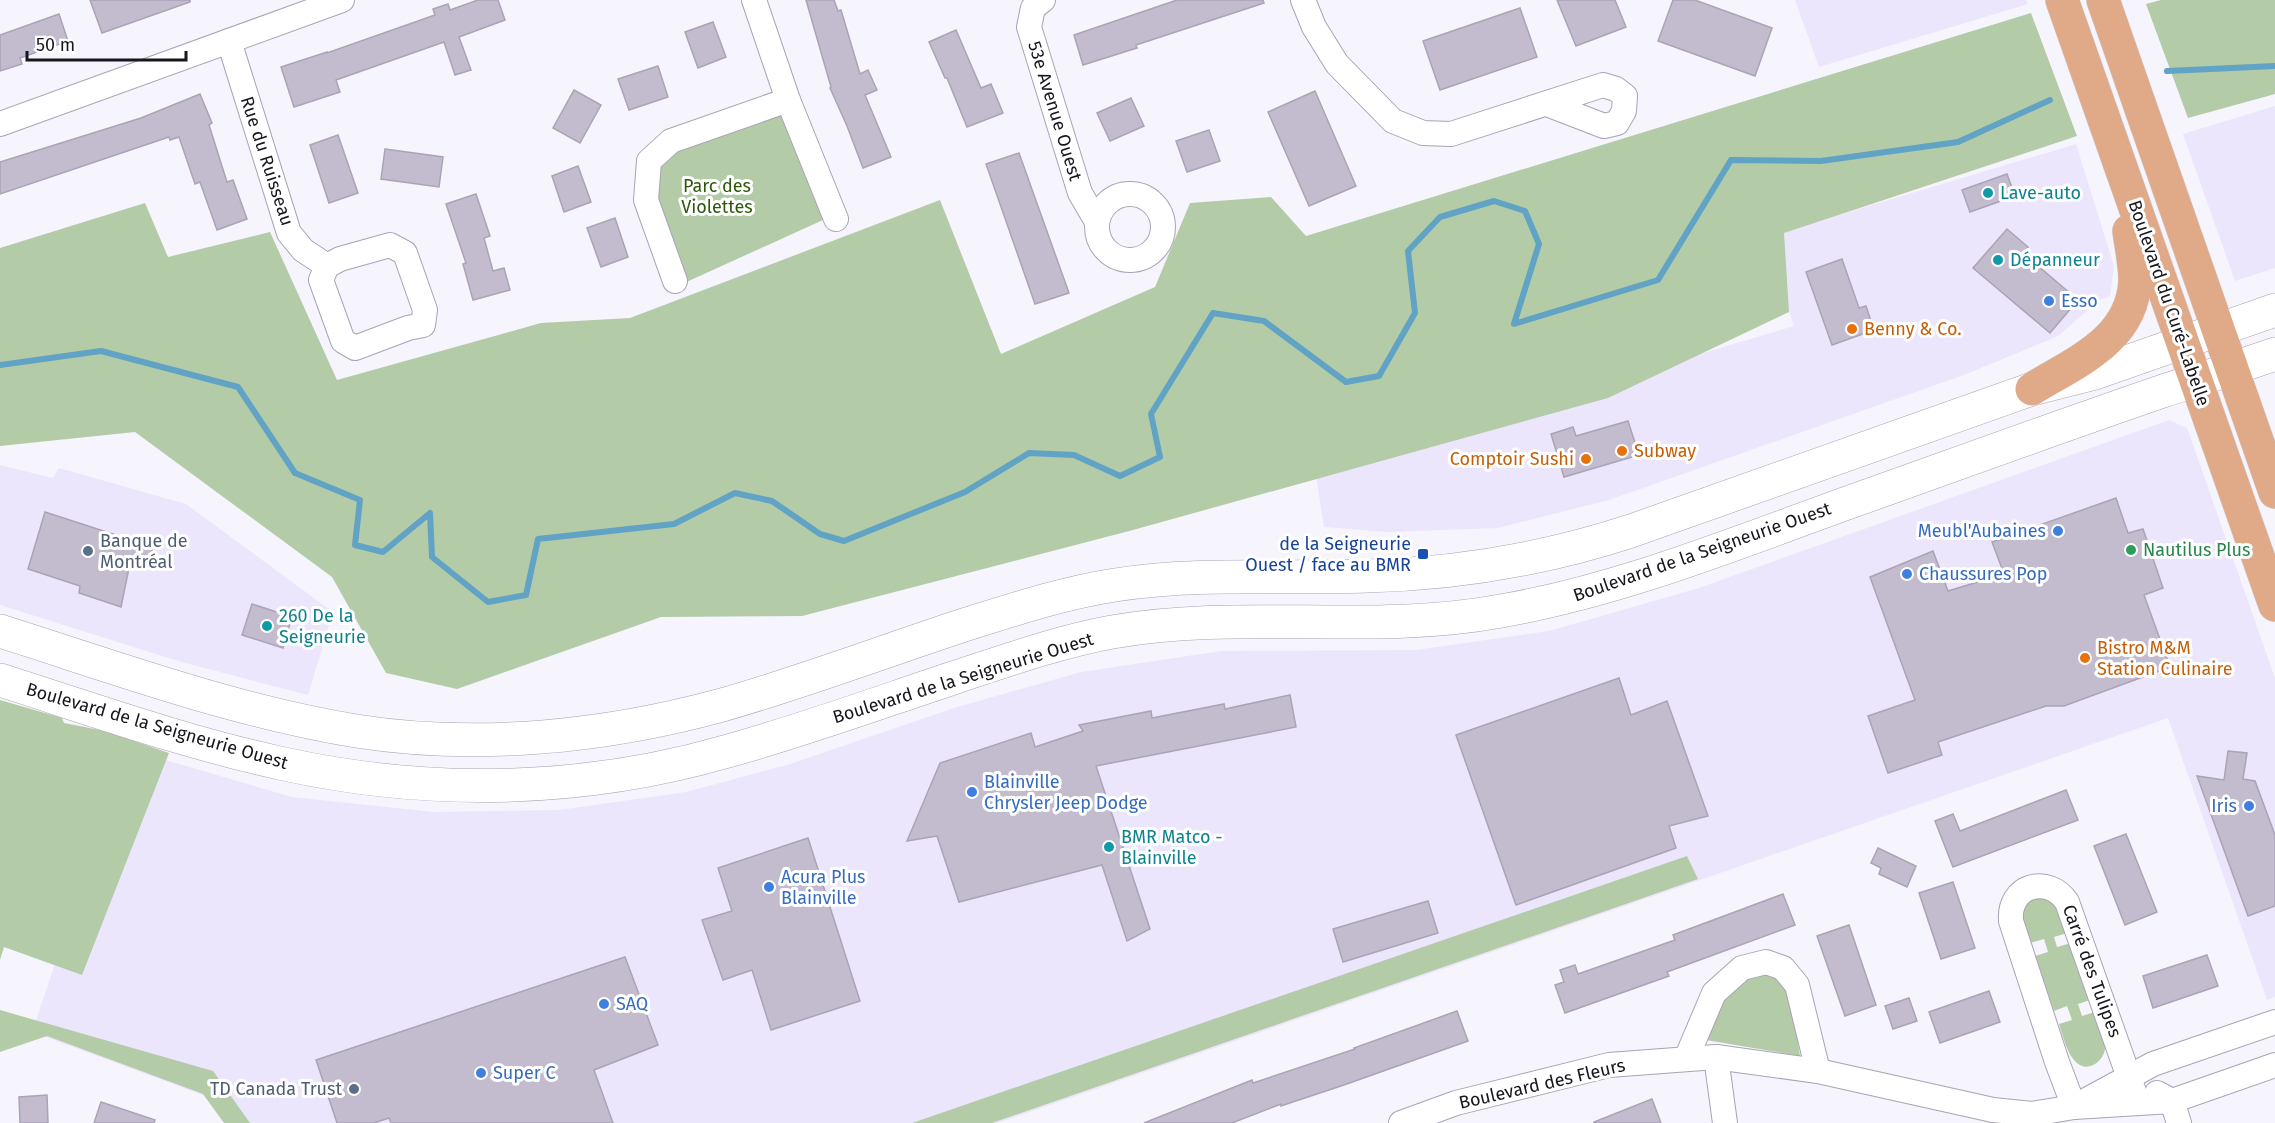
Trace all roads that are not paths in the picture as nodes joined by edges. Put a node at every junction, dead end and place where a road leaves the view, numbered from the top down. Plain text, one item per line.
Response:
1 (342, 0) edge
2 (754, 0) edge
3 (1043, 0) edge
4 (1303, 0) edge
5 (2062, 0) edge
6 (2103, 0) edge
7 (229, 41) junction
8 (788, 100) junction
9 (1547, 104) dead end
10 (0, 124) edge
11 (2124, 172) junction
12 (836, 219) dead end
13 (1097, 222) dead end
14 (327, 266) junction
15 (675, 281) dead end
16 (2275, 310) edge
17 (2218, 329) junction
18 (2183, 341) junction
19 (2275, 354) edge
20 (2231, 369) junction
21 (2196, 381) junction
22 (2032, 389) junction
23 (2275, 492) edge
24 (1372, 576) junction
25 (2275, 605) edge
26 (1375, 622) junction
27 (0, 632) edge
28 (866, 658) junction
29 (0, 680) edge
30 (880, 703) junction
31 (579, 733) junction
32 (585, 780) junction
33 (2275, 1022) edge
34 (1716, 1057) junction
35 (1686, 1059) junction
36 (2275, 1065) edge
37 (1818, 1071) junction
38 (2129, 1078) junction
39 (2138, 1103) junction
40 (2074, 1107) junction
41 (2175, 1112) edge
42 (1459, 1113) edge
43 (2014, 1118) edge
44 (1401, 1123) edge
45 (1725, 1123) edge

1 - 7 street
2 - 8 street
3 - 13 street, 53e Avenue Ouest
4 - 9 street
5 - 11 main road, Boulevard du Curé-Labelle
6 - 17 main road, Boulevard du Curé-Labelle
7 - 10 street
7 - 14 street, Rue du Ruisseau
8 - 12 street
8 - 15 street
11 - 18 main road, Boulevard du Curé-Labelle
11 - 22 main road
14 - 14 street
16 - 17 main road
17 - 18 main road
17 - 20 main road, Boulevard du Curé-Labelle
18 - 21 main road, Boulevard du Curé-Labelle
18 - 22 main road
19 - 20 main road, Boulevard de la Seigneurie Ouest
20 - 21 main road, Boulevard de la Seigneurie Ouest
20 - 23 main road, Boulevard du Curé-Labelle
21 - 25 main road, Boulevard du Curé-Labelle
21 - 26 main road, Boulevard de la Seigneurie Ouest
22 - 24 main road
24 - 26 main road
24 - 28 main road
26 - 30 main road, Boulevard de la Seigneurie Ouest
27 - 31 main road
28 - 30 main road
28 - 31 main road
29 - 32 main road, Boulevard de la Seigneurie Ouest
30 - 32 main road, Boulevard de la Seigneurie Ouest
31 - 32 main road
33 - 38 street, Boulevard des Fleurs
34 - 35 street, Boulevard des Fleurs
34 - 37 street, Boulevard des Fleurs
34 - 45 street
35 - 37 street
35 - 42 street, Boulevard des Fleurs
36 - 41 street, Boulevard des Fleurs
37 - 43 street, Boulevard des Fleurs
38 - 39 street, Carré des Tulipes
38 - 40 street, Boulevard des Fleurs
38 - 40 street, Carré des Tulipes
38 - 41 street
39 - 40 street, Boulevard des Fleurs
39 - 41 street, Boulevard des Fleurs
40 - 43 street, Boulevard des Fleurs
42 - 44 street, Boulevard des Fleurs

